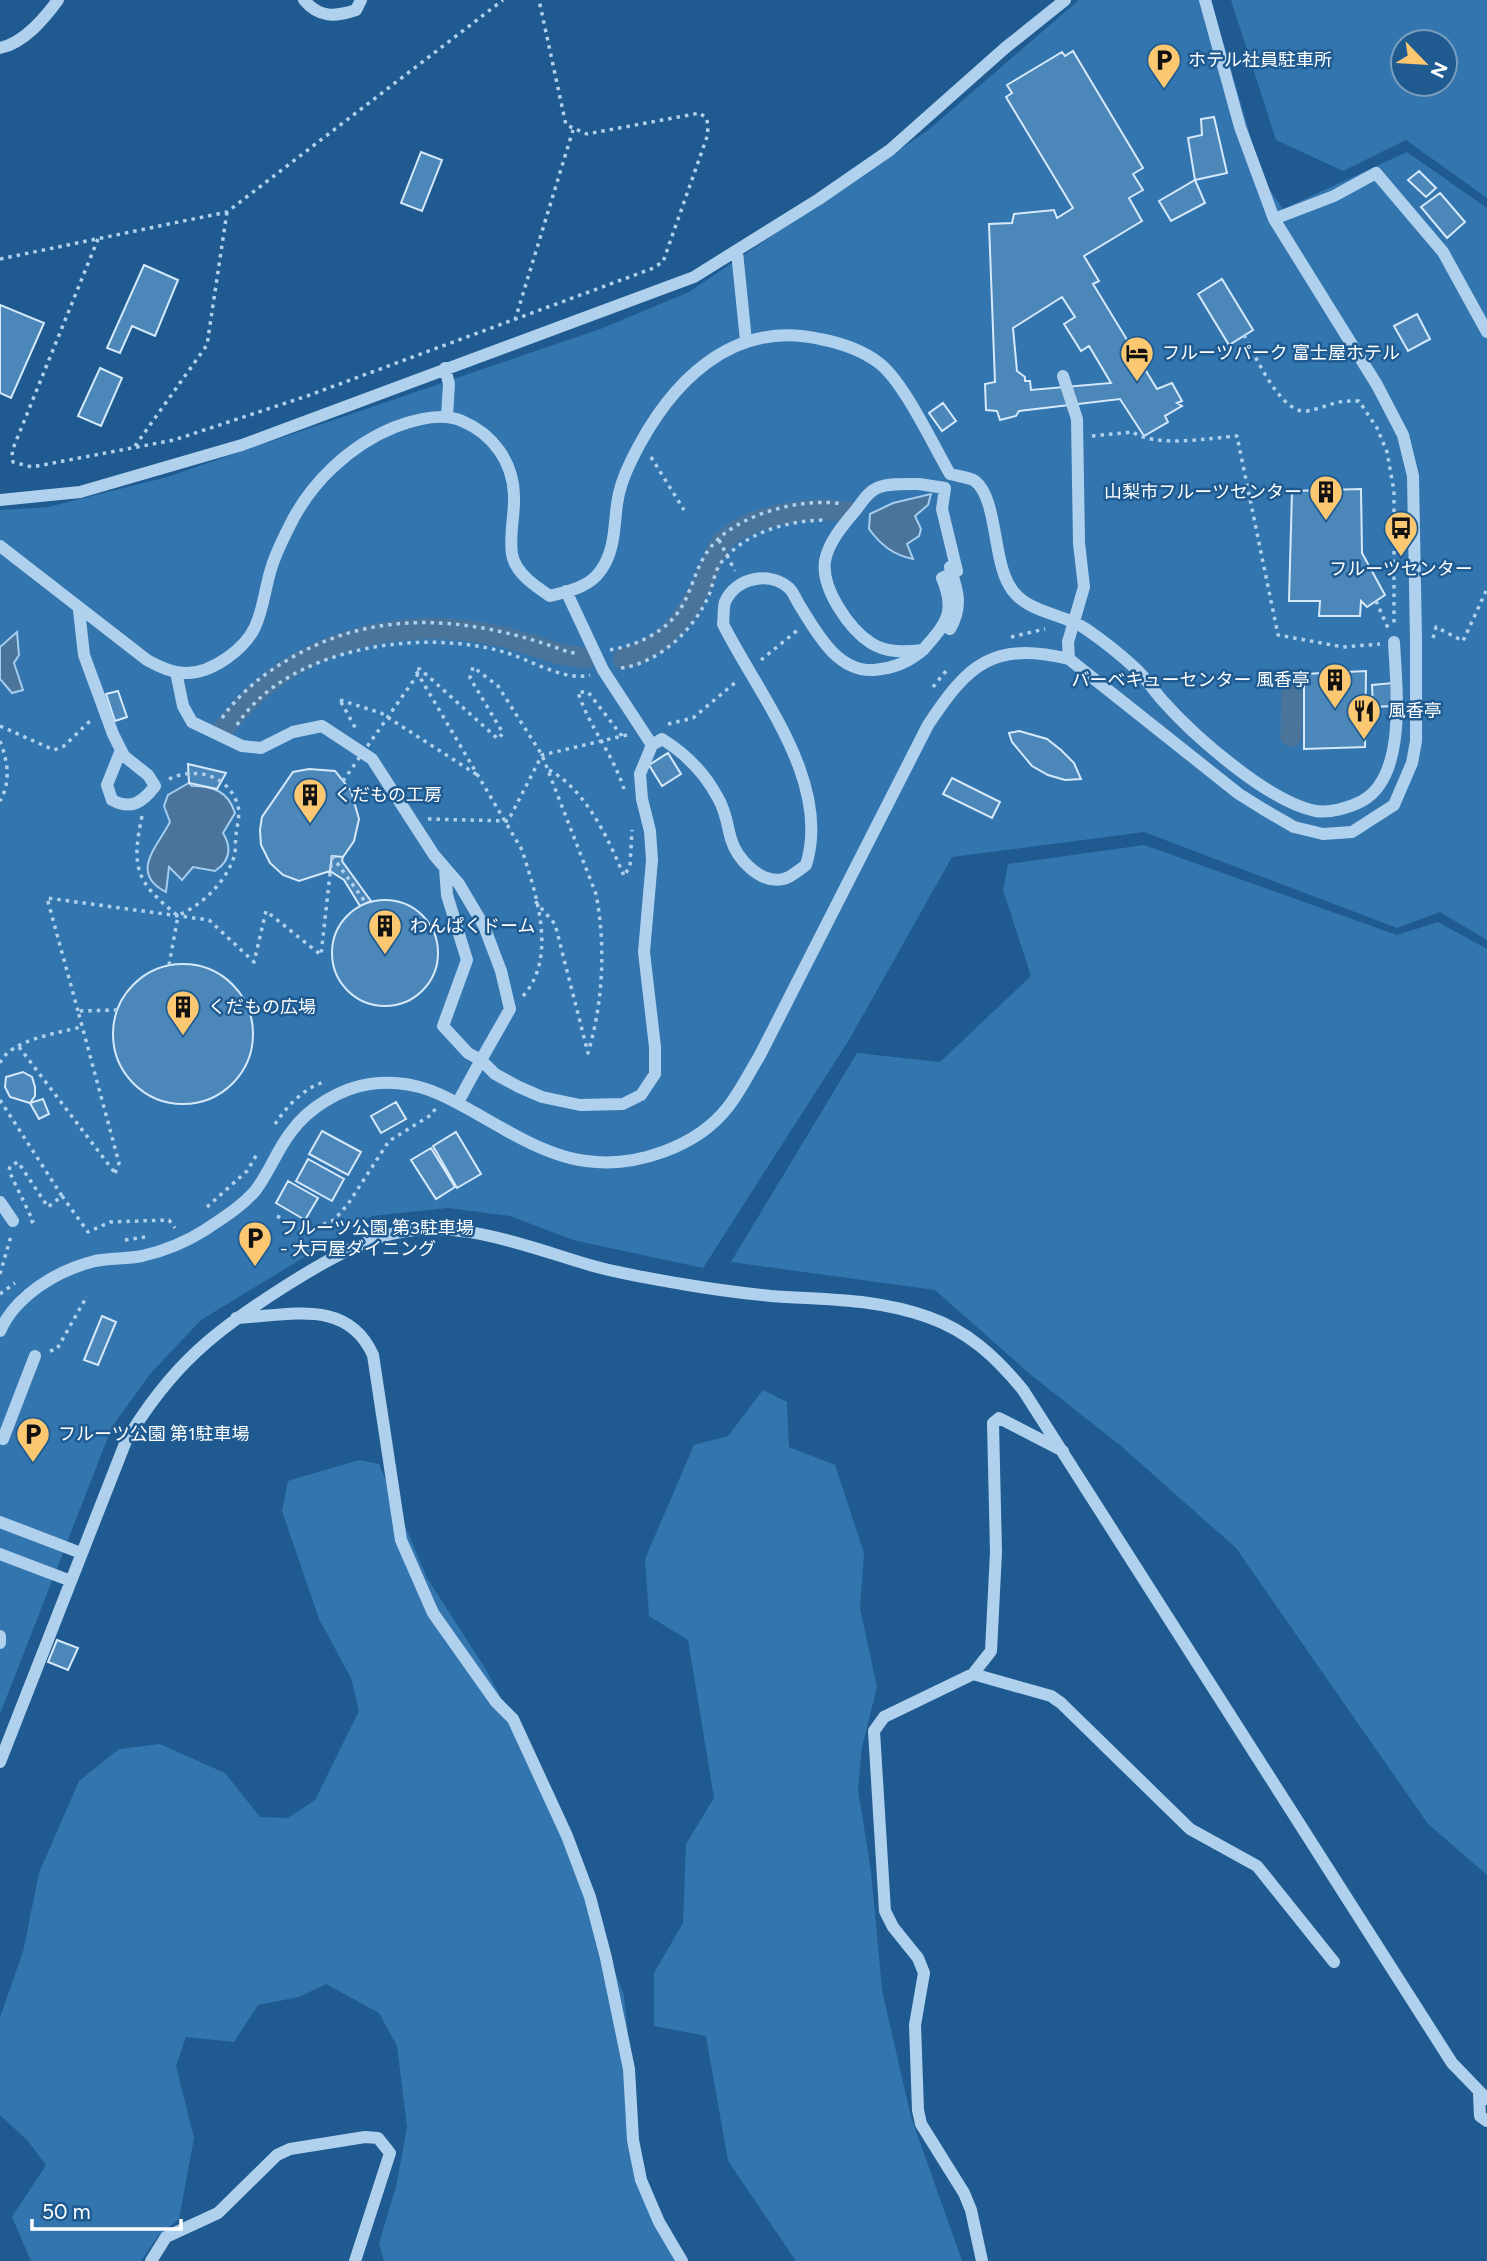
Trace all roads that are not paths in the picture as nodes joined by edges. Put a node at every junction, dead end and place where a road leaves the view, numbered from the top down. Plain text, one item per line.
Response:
1 (58, 0) edge
2 (304, 0) edge
3 (361, 0) edge
4 (1065, 0) edge
5 (1205, 0) edge
6 (0, 48) edge
7 (1274, 219) junction
8 (737, 252) junction
9 (1487, 332) edge
10 (746, 341) junction
11 (445, 368) junction
12 (1063, 376) dead end
13 (447, 416) junction
14 (950, 474) junction
15 (935, 487) junction
16 (0, 500) edge
17 (0, 546) edge
18 (952, 573) junction
19 (566, 592) junction
20 (79, 610) junction
21 (1075, 622) junction
22 (1394, 642) road end
23 (923, 650) junction
24 (1069, 659) junction
25 (910, 661) junction
26 (176, 672) junction
27 (652, 744) junction
28 (121, 750) junction
29 (445, 867) junction
30 (481, 1060) junction
31 (458, 1102) junction
32 (1, 1208) edge
33 (13, 1221) road end
34 (233, 1319) junction
35 (0, 1331) edge
36 (36, 1356) road end
37 (1, 1441) edge
38 (1063, 1451) junction
39 (0, 1522) edge
40 (81, 1553) junction
41 (0, 1554) edge
42 (71, 1581) junction
43 (0, 1636) edge
44 (0, 1643) edge
45 (973, 1674) junction
46 (0, 1762) edge
47 (1334, 1962) dead end
48 (1483, 2096) edge
49 (1487, 2122) edge
50 (151, 2261) edge
51 (355, 2261) edge
52 (682, 2261) edge
53 (982, 2261) edge

1 - 6 street
2 - 3 street
4 - 8 street
5 - 7 street
7 - 9 street
7 - 24 street
8 - 10 street
8 - 11 street
10 - 14 street
10 - 19 street
11 - 13 street
11 - 16 street
12 - 21 street
13 - 19 street
13 - 26 street
14 - 15 street
14 - 21 street
15 - 18 street
15 - 23 street
17 - 20 street
18 - 23 street
18 - 25 street
19 - 27 street
20 - 26 street
20 - 28 street
21 - 22 street
21 - 24 street
23 - 25 street
24 - 31 street
25 - 27 street
26 - 29 street
27 - 30 street
28 - 28 street
29 - 30 street
29 - 30 street
30 - 31 street
31 - 35 street
32 - 33 street
34 - 38 street
34 - 40 street
34 - 52 street
36 - 37 street
38 - 45 street
38 - 48 street
39 - 40 street
40 - 42 street
41 - 42 street
42 - 46 street
43 - 44 street
45 - 47 street
45 - 53 street
48 - 49 street
50 - 51 street

